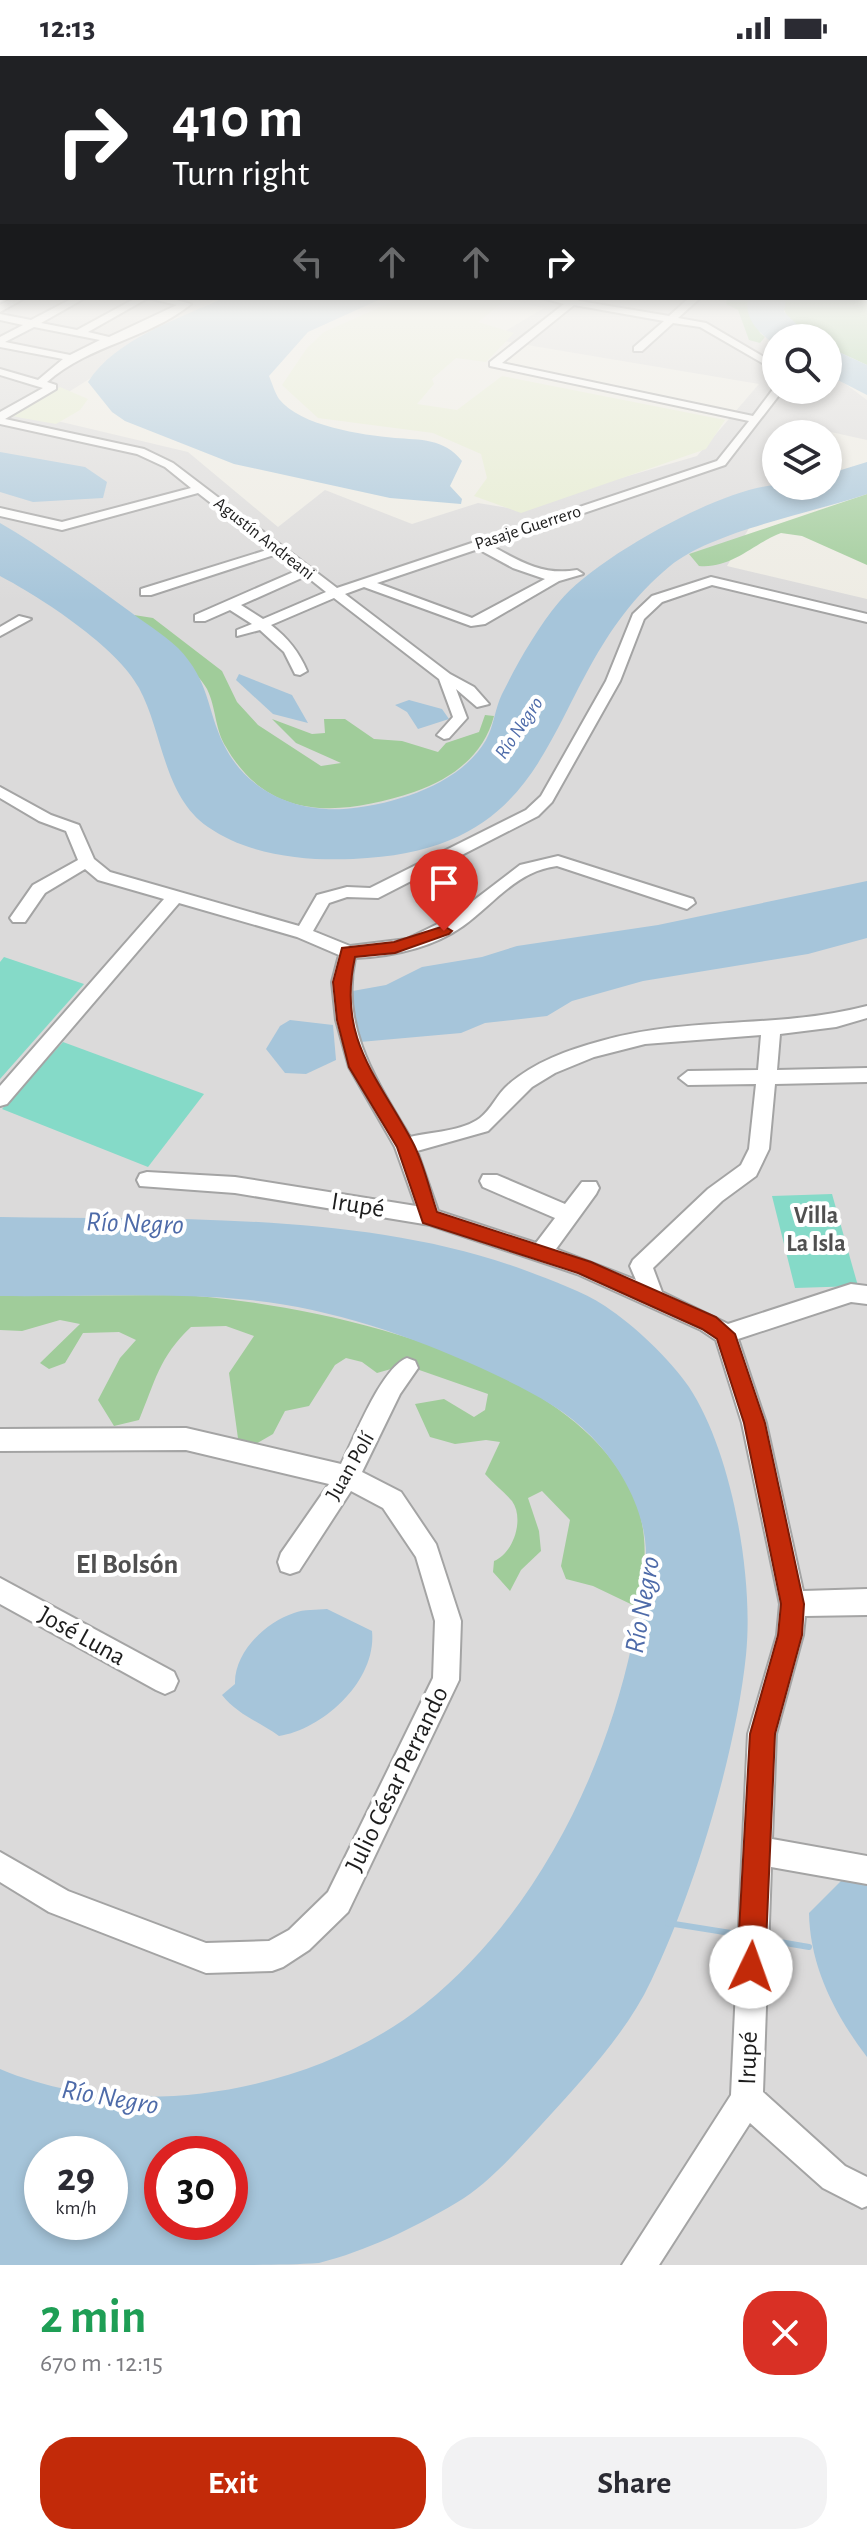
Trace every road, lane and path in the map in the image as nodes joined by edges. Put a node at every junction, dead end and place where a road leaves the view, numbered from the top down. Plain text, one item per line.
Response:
1 (39, 395) edge
2 (641, 395) edge
3 (766, 404) edge
4 (0, 419) edge
5 (754, 419) junction
6 (200, 489) junction
7 (0, 512) edge
8 (479, 544) junction
9 (278, 550) junction
10 (305, 572) junction
11 (577, 574) dead end
12 (555, 578) junction
13 (364, 583) junction
14 (146, 592) dead end
15 (335, 593) junction
16 (230, 604) junction
17 (200, 618) dead end
18 (867, 618) edge
19 (24, 619) dead end
20 (261, 624) junction
21 (0, 632) edge
22 (242, 633) dead end
23 (300, 671) dead end
24 (445, 677) junction
25 (482, 704) dead end
26 (444, 735) dead end
27 (0, 792) edge
28 (87, 862) junction
29 (176, 896) junction
30 (687, 903) dead end
31 (19, 918) dead end
32 (303, 933) junction
33 (348, 952) junction
34 (867, 1012) edge
35 (771, 1031) junction
36 (867, 1075) edge
37 (765, 1077) junction
38 (688, 1078) dead end
39 (0, 1099) edge
40 (405, 1146) junction
41 (147, 1180) dead end
42 (490, 1181) dead end
43 (589, 1188) dead end
44 (569, 1215) junction
45 (430, 1217) junction
46 (541, 1253) junction
47 (867, 1295) edge
48 (654, 1300) junction
49 (725, 1334) junction
50 (407, 1368) dead end
51 (0, 1440) edge
52 (347, 1477) junction
53 (290, 1562) dead end
54 (0, 1590) edge
55 (867, 1602) edge
56 (793, 1604) junction
57 (165, 1681) dead end
58 (756, 1850) junction
59 (0, 1866) edge
60 (867, 1870) edge
61 (747, 2099) junction
62 (862, 2192) dead end
63 (639, 2265) edge

1 - 4 street
2 - 5 street
3 - 5 street
4 - 6 street, Agustín Andreani
5 - 8 street, Pasaje Guerrero
6 - 7 street
6 - 9 street, Agustín Andreani
8 - 12 street
8 - 13 street, Pasaje Guerrero
9 - 10 street, Agustín Andreani
9 - 14 street
10 - 15 street, Agustín Andreani
10 - 16 street
11 - 12 street
12 - 13 street
13 - 15 street, Pasaje Guerrero
15 - 20 street, Pasaje Guerrero
15 - 24 street, Agustín Andreani
16 - 17 street
16 - 20 street
18 - 32 street
19 - 21 street
20 - 22 street, Pasaje Guerrero
20 - 23 street
24 - 25 street, Agustín Andreani
24 - 26 street
27 - 28 street
28 - 29 street
28 - 31 street
29 - 32 street
29 - 39 street
30 - 33 street
32 - 33 street
33 - 40 street
34 - 35 street
35 - 37 street
35 - 40 street
36 - 37 street
37 - 38 street
37 - 48 street
40 - 45 street
41 - 45 street, Irupé
42 - 44 street
43 - 44 street
44 - 46 street
45 - 46 street, Irupé
46 - 48 street, Irupé
47 - 49 street
48 - 49 street, Irupé
49 - 56 street, Irupé
50 - 52 street, Juan Polí
51 - 52 street, Julio César Perrando
52 - 53 street, Juan Polí
52 - 59 street, Julio César Perrando
54 - 57 street, José Luna
55 - 56 street
56 - 58 street, Irupé
58 - 60 street
58 - 61 street, Irupé
61 - 62 street, Irupé
61 - 63 street

